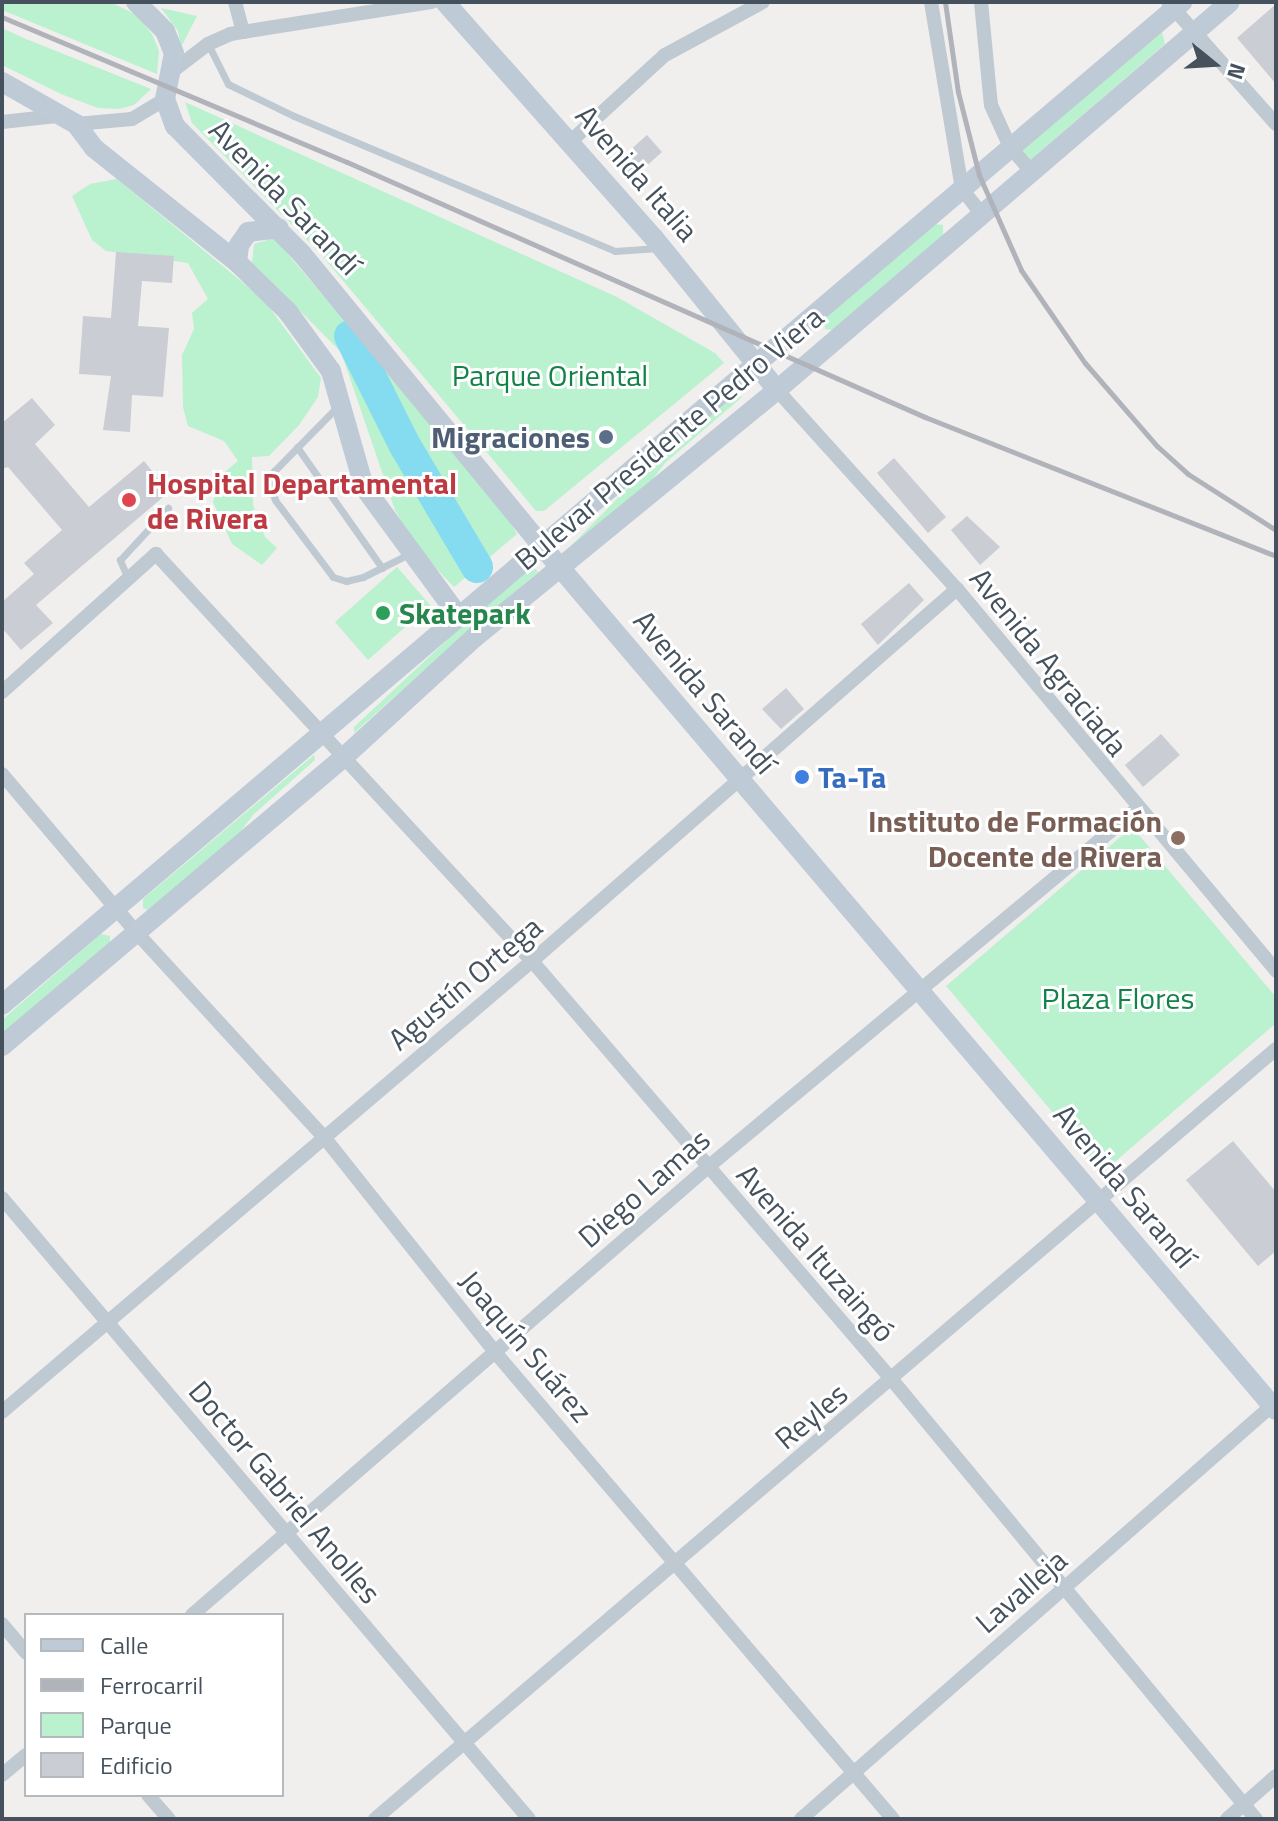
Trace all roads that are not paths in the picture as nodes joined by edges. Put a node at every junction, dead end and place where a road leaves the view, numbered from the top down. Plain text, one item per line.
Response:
1 (136, 2) edge
2 (235, 2) edge
3 (432, 2) edge
4 (445, 2) edge
5 (763, 2) edge
6 (931, 2) edge
7 (981, 2) edge
8 (1230, 2) edge
9 (1175, 4) edge
10 (243, 32) junction
11 (1195, 32) junction
12 (208, 44) junction
13 (174, 70) junction
14 (2, 82) edge
15 (165, 99) junction
16 (67, 120) junction
17 (2, 122) edge
18 (1276, 124) edge
19 (571, 141) junction
20 (1010, 147) junction
21 (1031, 171) junction
22 (962, 189) junction
23 (981, 213) junction
24 (279, 228) junction
25 (662, 247) junction
26 (237, 262) junction
27 (755, 361) junction
28 (777, 390) junction
29 (338, 405) junction
30 (297, 447) junction
31 (168, 508) dead end
32 (541, 545) junction
33 (409, 554) junction
34 (382, 568) junction
35 (560, 569) junction
36 (128, 579) junction
37 (957, 589) junction
38 (457, 614) junction
39 (4, 686) edge
40 (320, 736) junction
41 (344, 757) junction
42 (2, 774) edge
43 (740, 779) junction
44 (1137, 809) junction
45 (115, 909) junction
46 (136, 932) junction
47 (532, 961) junction
48 (1276, 971) edge
49 (918, 989) junction
50 (2, 1005) edge
51 (2, 1046) edge
52 (1276, 1049) edge
53 (324, 1137) junction
54 (708, 1167) junction
55 (2, 1198) edge
56 (1096, 1198) junction
57 (108, 1323) junction
58 (494, 1351) junction
59 (893, 1381) junction
60 (1275, 1406) edge
61 (2, 1412) edge
62 (287, 1535) junction
63 (675, 1564) junction
64 (1062, 1589) junction
65 (194, 1613) edge
66 (2, 1624) edge
67 (24, 1651) edge
68 (465, 1744) junction
69 (24, 1757) edge
70 (853, 1774) junction
71 (2, 1775) edge
72 (1276, 1776) edge
73 (150, 1797) edge
74 (1244, 1805) junction
75 (169, 1819) edge
76 (375, 1819) edge
77 (529, 1819) edge
78 (801, 1819) edge
79 (893, 1819) edge
80 (1227, 1819) edge
81 (1256, 1819) edge

1 - 13 street
2 - 10 street
3 - 10 street
4 - 19 street, Avenida Italia
5 - 19 street
6 - 22 street
7 - 20 street
8 - 11 street, Bulevar Presidente Pedro Viera
9 - 11 street
9 - 20 street, Bulevar Presidente Pedro Viera
10 - 12 street
11 - 18 street
11 - 21 street, Bulevar Presidente Pedro Viera
12 - 13 street
12 - 25 lane
13 - 15 street
14 - 16 street
15 - 16 street
15 - 24 street, Avenida Sarandí
16 - 17 street
16 - 26 street
19 - 25 street, Avenida Italia
20 - 21 street
20 - 22 street, Bulevar Presidente Pedro Viera
21 - 23 street, Bulevar Presidente Pedro Viera
22 - 23 street
22 - 27 street, Bulevar Presidente Pedro Viera
23 - 28 street, Bulevar Presidente Pedro Viera
24 - 26 street
24 - 32 street, Avenida Sarandí
25 - 27 street, Avenida Italia
26 - 29 street
27 - 28 street, Avenida Italia
27 - 32 street, Bulevar Presidente Pedro Viera
28 - 35 street, Bulevar Presidente Pedro Viera
28 - 37 street, Avenida Agraciada
29 - 30 lane
29 - 33 street
30 - 34 lane
30 - 34 lane
31 - 36 lane
32 - 35 street, Avenida Sarandí
32 - 38 street, Bulevar Presidente Pedro Viera
33 - 34 lane
33 - 38 street
35 - 41 street, Bulevar Presidente Pedro Viera
35 - 43 street, Avenida Sarandí
36 - 39 street
36 - 40 street, Avenida Ituzaingó
37 - 43 street, Agustín Ortega
37 - 44 street, Avenida Agraciada
38 - 40 street, Bulevar Presidente Pedro Viera
40 - 41 street, Avenida Ituzaingó
40 - 45 street, Bulevar Presidente Pedro Viera
41 - 46 street, Bulevar Presidente Pedro Viera
41 - 47 street, Avenida Ituzaingó
42 - 45 street, Joaquín Suárez
43 - 47 street, Agustín Ortega
43 - 49 street, Avenida Sarandí
44 - 48 street, Avenida Agraciada
44 - 49 street, Diego Lamas
45 - 46 street, Joaquín Suárez
45 - 50 street, Bulevar Presidente Pedro Viera
46 - 51 street, Bulevar Presidente Pedro Viera
46 - 53 street, Joaquín Suárez
47 - 53 street, Agustín Ortega
47 - 54 street, Avenida Ituzaingó
49 - 54 street, Diego Lamas
49 - 56 street, Avenida Sarandí
52 - 56 street, Reyles
53 - 57 street, Agustín Ortega
53 - 58 street, Joaquín Suárez
54 - 58 street, Diego Lamas
54 - 59 street, Avenida Ituzaingó
55 - 57 street, Doctor Gabriel Anolles
56 - 59 street, Reyles
56 - 60 street, Avenida Sarandí
57 - 61 street, Agustín Ortega
57 - 62 street, Doctor Gabriel Anolles
58 - 62 street, Diego Lamas
58 - 63 street, Joaquín Suárez
59 - 63 street, Reyles
59 - 64 street, Avenida Ituzaingó
60 - 64 street, Lavalleja
62 - 65 street, Diego Lamas
62 - 68 street, Doctor Gabriel Anolles
63 - 68 street, Reyles
63 - 70 street, Joaquín Suárez
64 - 70 street, Lavalleja
64 - 74 street, Avenida Ituzaingó
66 - 67 street
68 - 76 street, Reyles
68 - 77 street, Doctor Gabriel Anolles
69 - 71 street
70 - 78 street, Lavalleja
70 - 79 street, Joaquín Suárez
72 - 74 street
73 - 75 street
74 - 80 street
74 - 81 street, Avenida Ituzaingó

